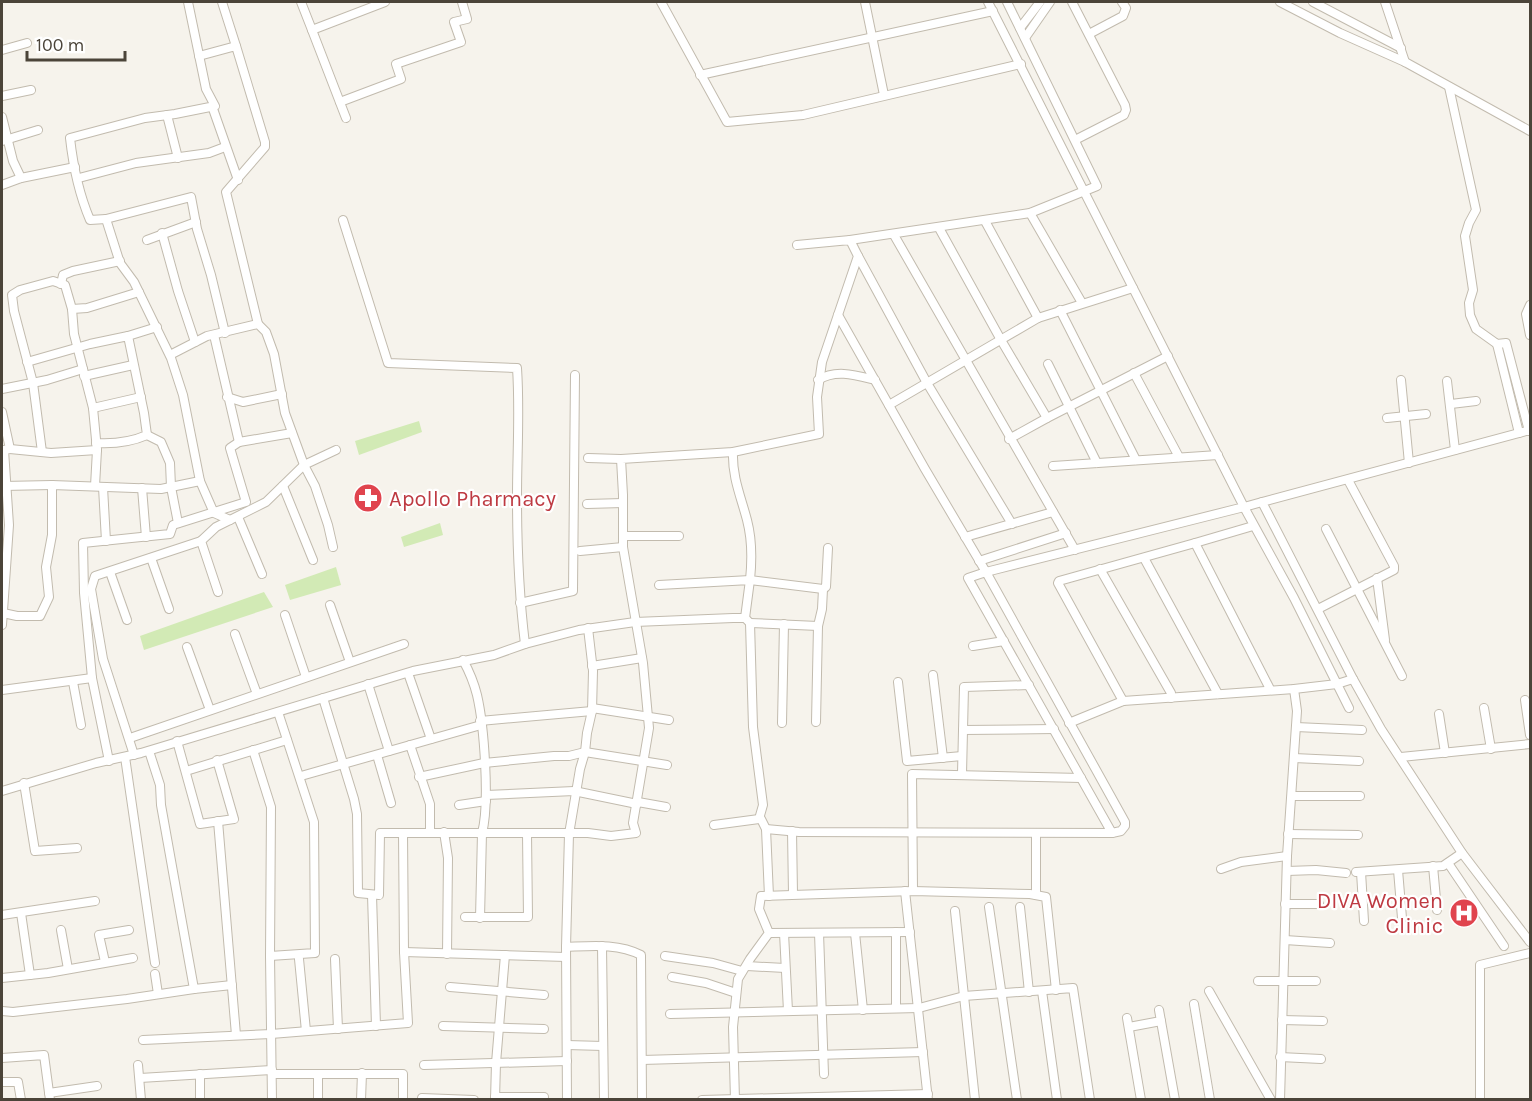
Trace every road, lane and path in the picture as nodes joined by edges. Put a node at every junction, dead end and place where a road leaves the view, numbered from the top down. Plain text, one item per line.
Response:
1 (188, 2) edge
2 (222, 2) edge
3 (301, 2) edge
4 (385, 2) edge
5 (462, 2) edge
6 (661, 2) edge
7 (865, 2) edge
8 (988, 2) edge
9 (1007, 2) edge
10 (1040, 2) edge
11 (1050, 2) edge
12 (1072, 2) edge
13 (1122, 2) edge
14 (1280, 2) edge
15 (1313, 2) edge
16 (1385, 2) edge
17 (993, 11) junction
18 (312, 30) junction
19 (1023, 33) junction
20 (1089, 34) junction
21 (872, 37) junction
22 (1008, 39) junction
23 (27, 43) dead end
24 (236, 46) junction
25 (1401, 48) junction
26 (2, 50) edge
27 (199, 56) junction
28 (1405, 62) junction
29 (1021, 64) junction
30 (700, 75) junction
31 (1449, 87) junction
32 (31, 90) dead end
33 (884, 95) junction
34 (2, 96) edge
35 (340, 102) junction
36 (212, 106) junction
37 (167, 115) junction
38 (2, 117) edge
39 (346, 118) dead end
40 (38, 130) dead end
41 (1530, 131) edge
42 (4, 140) edge
43 (1075, 140) junction
44 (225, 147) junction
45 (178, 158) junction
46 (75, 167) junction
47 (21, 178) junction
48 (79, 178) junction
49 (238, 180) junction
50 (2, 185) edge
51 (1084, 191) junction
52 (1030, 213) junction
53 (106, 219) junction
54 (343, 220) dead end
55 (985, 221) junction
56 (196, 222) junction
57 (939, 228) junction
58 (162, 233) junction
59 (894, 235) junction
60 (147, 240) dead end
61 (850, 240) junction
62 (796, 245) dead end
63 (858, 256) junction
64 (120, 261) junction
65 (62, 284) junction
66 (1133, 288) junction
67 (139, 292) junction
68 (1082, 303) junction
69 (1530, 305) edge
70 (72, 309) junction
71 (1060, 310) junction
72 (838, 315) junction
73 (1038, 318) junction
74 (258, 324) junction
75 (157, 327) junction
76 (225, 333) junction
77 (214, 335) junction
78 (1530, 335) edge
79 (128, 336) junction
80 (1001, 340) junction
81 (195, 342) junction
82 (1501, 344) junction
83 (78, 348) junction
84 (170, 355) junction
85 (1168, 356) junction
86 (965, 360) junction
87 (27, 362) junction
88 (1048, 364) dead end
89 (133, 365) junction
90 (84, 373) junction
91 (1134, 373) junction
92 (575, 375) dead end
93 (875, 380) junction
94 (1401, 380) dead end
95 (818, 381) junction
96 (1447, 381) dead end
97 (33, 383) junction
98 (927, 383) junction
99 (2, 389) edge
100 (1101, 390) junction
101 (282, 394) junction
102 (141, 397) junction
103 (227, 397) junction
104 (1476, 402) dead end
105 (1451, 404) junction
106 (889, 405) junction
107 (1069, 407) junction
108 (93, 408) junction
109 (2, 412) edge
110 (1426, 414) dead end
111 (1406, 416) junction
112 (1047, 418) junction
113 (1387, 418) dead end
114 (1530, 430) edge
115 (292, 433) junction
116 (1519, 433) junction
117 (147, 435) junction
118 (1010, 439) junction
119 (239, 442) junction
120 (96, 446) junction
121 (5, 450) edge
122 (336, 450) dead end
123 (1455, 450) junction
124 (42, 452) junction
125 (732, 452) junction
126 (1218, 455) junction
127 (1179, 457) junction
128 (588, 458) dead end
129 (621, 459) junction
130 (1136, 460) junction
131 (1097, 463) junction
132 (1409, 463) junction
133 (304, 465) junction
134 (1053, 466) dead end
135 (1348, 480) junction
136 (200, 482) junction
137 (52, 485) junction
138 (4, 486) edge
139 (283, 486) junction
140 (99, 487) junction
141 (171, 487) junction
142 (142, 488) junction
143 (246, 502) junction
144 (1262, 502) junction
145 (623, 503) junction
146 (587, 504) dead end
147 (1244, 507) junction
148 (254, 509) junction
149 (1053, 512) junction
150 (214, 513) junction
151 (238, 517) junction
152 (230, 520) junction
153 (5, 521) edge
154 (178, 523) junction
155 (1012, 524) junction
156 (1253, 526) junction
157 (1326, 529) dead end
158 (1066, 533) junction
159 (624, 536) junction
160 (679, 536) dead end
161 (146, 537) junction
162 (965, 537) junction
163 (106, 541) junction
164 (201, 541) junction
165 (1196, 543) junction
166 (333, 547) dead end
167 (623, 547) junction
168 (828, 548) dead end
169 (1075, 550) junction
170 (580, 551) dead end
171 (4, 558) edge
172 (151, 558) junction
173 (1144, 558) junction
174 (313, 560) dead end
175 (979, 561) junction
176 (1100, 569) junction
177 (110, 572) junction
178 (986, 572) junction
179 (262, 574) dead end
180 (1377, 578) junction
181 (750, 580) junction
182 (659, 585) dead end
183 (1357, 589) junction
184 (823, 590) junction
185 (218, 592) dead end
186 (2, 598) edge
187 (520, 603) junction
188 (330, 605) dead end
189 (169, 609) dead end
190 (1318, 609) junction
191 (3, 613) junction
192 (285, 615) dead end
193 (127, 620) dead end
194 (747, 621) junction
195 (635, 622) junction
196 (784, 624) junction
197 (2, 625) edge
198 (818, 626) junction
199 (588, 628) junction
200 (235, 634) dead end
201 (1004, 641) junction
202 (404, 644) dead end
203 (525, 644) junction
204 (1386, 645) junction
205 (973, 646) dead end
206 (187, 647) dead end
207 (642, 658) junction
208 (463, 660) junction
209 (350, 662) junction
210 (592, 666) junction
211 (408, 673) junction
212 (933, 675) dead end
213 (1402, 676) dead end
214 (306, 677) junction
215 (92, 678) junction
216 (1353, 679) junction
217 (73, 682) junction
218 (898, 682) dead end
219 (368, 684) junction
220 (1337, 684) junction
221 (1029, 685) junction
222 (1294, 688) junction
223 (1270, 689) junction
224 (2, 690) edge
225 (256, 694) junction
226 (1218, 694) junction
227 (323, 698) junction
228 (1172, 698) junction
229 (1525, 700) dead end
230 (1123, 701) junction
231 (1349, 708) dead end
232 (1484, 708) dead end
233 (210, 710) junction
234 (592, 710) junction
235 (278, 712) junction
236 (1439, 714) dead end
237 (648, 718) junction
238 (669, 720) dead end
239 (816, 722) dead end
240 (481, 723) junction
241 (782, 723) dead end
242 (1069, 723) junction
243 (81, 725) dead end
244 (1296, 727) junction
245 (1054, 729) junction
246 (963, 730) junction
247 (1362, 730) dead end
248 (1530, 735) edge
249 (130, 738) junction
250 (431, 739) junction
251 (287, 740) junction
252 (177, 741) junction
253 (1530, 744) edge
254 (410, 745) junction
255 (1491, 749) junction
256 (253, 750) junction
257 (149, 751) junction
258 (389, 751) junction
259 (585, 752) junction
260 (1445, 753) junction
261 (134, 755) junction
262 (377, 755) junction
263 (962, 756) junction
264 (125, 757) junction
265 (1401, 757) junction
266 (943, 758) junction
267 (1294, 758) junction
268 (217, 760) junction
269 (109, 761) junction
270 (643, 761) junction
271 (1359, 761) dead end
272 (484, 763) junction
273 (345, 764) junction
274 (667, 765) dead end
275 (186, 771) junction
276 (962, 774) junction
277 (301, 776) junction
278 (420, 777) junction
279 (1081, 778) junction
280 (24, 783) junction
281 (2, 788) edge
282 (577, 791) junction
283 (1292, 795) junction
284 (1360, 796) dead end
285 (486, 798) junction
286 (391, 803) dead end
287 (638, 803) junction
288 (459, 805) dead end
289 (666, 807) dead end
290 (759, 819) junction
291 (218, 821) junction
292 (714, 825) dead end
293 (766, 829) junction
294 (792, 831) junction
295 (444, 832) junction
296 (912, 832) junction
297 (404, 833) junction
298 (430, 833) junction
299 (482, 833) junction
300 (1112, 833) junction
301 (527, 834) junction
302 (569, 834) junction
303 (1035, 834) junction
304 (1288, 834) junction
305 (1358, 835) dead end
306 (77, 848) dead end
307 (1462, 853) junction
308 (1287, 856) junction
309 (1448, 863) junction
310 (1433, 866) junction
311 (1221, 869) dead end
312 (1398, 870) junction
313 (1287, 871) junction
314 (1346, 873) dead end
315 (909, 891) junction
316 (793, 894) junction
317 (372, 895) junction
318 (1036, 895) junction
319 (769, 896) junction
320 (95, 901) dead end
321 (1286, 904) junction
322 (1319, 904) dead end
323 (1020, 907) dead end
324 (989, 908) dead end
325 (1437, 910) dead end
326 (955, 911) dead end
327 (21, 913) junction
328 (2, 915) edge
329 (465, 917) dead end
330 (480, 918) junction
331 (1402, 918) dead end
332 (1364, 921) dead end
333 (61, 930) dead end
334 (129, 930) dead end
335 (896, 932) junction
336 (910, 932) junction
337 (769, 933) junction
338 (784, 933) junction
339 (819, 933) junction
340 (855, 933) junction
341 (1285, 940) junction
342 (1530, 942) edge
343 (1330, 943) dead end
344 (602, 946) junction
345 (1504, 946) dead end
346 (566, 947) junction
347 (404, 952) junction
348 (447, 954) junction
349 (1530, 954) edge
350 (505, 955) junction
351 (270, 956) junction
352 (665, 956) dead end
353 (566, 957) junction
354 (133, 958) dead end
355 (299, 959) dead end
356 (335, 959) dead end
357 (105, 962) junction
358 (155, 963) dead end
359 (785, 968) junction
360 (68, 969) junction
361 (744, 969) junction
362 (155, 974) dead end
363 (30, 975) junction
364 (672, 977) dead end
365 (2, 978) edge
366 (1258, 981) dead end
367 (1283, 981) junction
368 (1316, 981) dead end
369 (232, 985) junction
370 (450, 987) dead end
371 (194, 989) junction
372 (1056, 990) junction
373 (501, 991) junction
374 (1042, 991) junction
375 (1209, 991) dead end
376 (1029, 992) junction
377 (736, 993) junction
378 (1001, 993) junction
379 (158, 994) junction
380 (544, 995) dead end
381 (964, 996) junction
382 (1194, 1004) dead end
383 (896, 1008) junction
384 (919, 1008) junction
385 (820, 1010) junction
386 (863, 1010) junction
387 (1159, 1010) dead end
388 (2, 1011) edge
389 (788, 1011) junction
390 (734, 1012) junction
391 (670, 1014) dead end
392 (1127, 1018) dead end
393 (1282, 1020) junction
394 (1161, 1021) junction
395 (1323, 1021) dead end
396 (376, 1026) junction
397 (443, 1026) dead end
398 (1129, 1027) junction
399 (338, 1029) junction
400 (499, 1029) junction
401 (544, 1029) dead end
402 (306, 1031) junction
403 (271, 1034) junction
404 (236, 1035) junction
405 (142, 1040) dead end
406 (567, 1045) junction
407 (603, 1046) junction
408 (923, 1052) junction
409 (2, 1053) edge
410 (823, 1054) junction
411 (1280, 1057) junction
412 (2, 1058) edge
413 (734, 1058) junction
414 (1321, 1059) dead end
415 (642, 1060) junction
416 (567, 1061) junction
417 (496, 1063) junction
418 (138, 1065) dead end
419 (424, 1065) dead end
420 (272, 1072) junction
421 (362, 1073) junction
422 (200, 1074) junction
423 (318, 1074) junction
424 (824, 1074) dead end
425 (140, 1078) junction
426 (2, 1082) edge
427 (98, 1086) dead end
428 (50, 1096) edge
429 (544, 1097) dead end
430 (859, 1097) edge
431 (895, 1097) edge
432 (928, 1097) edge
433 (422, 1098) edge
434 (495, 1098) edge
435 (735, 1098) edge
436 (781, 1098) edge
437 (824, 1098) edge
438 (21, 1100) edge
439 (141, 1100) edge
440 (200, 1100) edge
441 (272, 1100) edge
442 (318, 1100) edge
443 (361, 1100) edge
444 (403, 1100) edge
445 (474, 1100) edge
446 (567, 1100) edge
447 (604, 1100) edge
448 (642, 1100) edge
449 (702, 1100) edge
450 (975, 1100) edge
451 (1017, 1100) edge
452 (1057, 1100) edge
453 (1090, 1100) edge
454 (1141, 1100) edge
455 (1175, 1100) edge
456 (1210, 1100) edge
457 (1271, 1100) edge
458 (1280, 1100) edge
459 (1480, 1100) edge

1 - 27 street
2 - 24 street
3 - 18 street
4 - 18 street
5 - 35 street
6 - 30 street
7 - 21 street
8 - 17 street
9 - 19 street
10 - 19 street
11 - 19 street
12 - 20 street
13 - 20 street
14 - 28 street
15 - 25 street
16 - 25 street
17 - 21 street
17 - 22 street
18 - 35 street
19 - 22 street
19 - 43 street
20 - 43 street
21 - 30 street
21 - 33 street
22 - 29 street
23 - 26 street
24 - 27 street
24 - 49 street
25 - 28 street
27 - 36 street
28 - 31 street
29 - 33 street
29 - 51 street
30 - 33 street
31 - 41 street
31 - 82 street
32 - 34 street
35 - 39 street
36 - 37 street
36 - 44 street
37 - 45 street
37 - 46 street
38 - 42 street
40 - 42 street
42 - 47 street
43 - 51 street
44 - 45 street
44 - 49 street
45 - 48 street
46 - 47 street
46 - 48 street
47 - 50 street
48 - 53 street
49 - 74 street
51 - 52 street
51 - 66 street
52 - 55 street
52 - 68 street
53 - 56 street
53 - 64 street
54 - 187 street
55 - 57 street
55 - 73 street
56 - 58 street
56 - 76 street
57 - 59 street
57 - 80 street
58 - 60 street
58 - 81 street
59 - 61 street
59 - 86 street
61 - 62 street
61 - 63 street
63 - 72 street
63 - 98 street
64 - 65 street
64 - 67 street
65 - 70 street
65 - 87 street
66 - 68 street
66 - 85 street
67 - 70 street
67 - 75 street
68 - 71 street
69 - 78 street
70 - 83 street
71 - 73 street
71 - 100 street
72 - 93 street
72 - 95 street
73 - 80 street
74 - 76 street
74 - 101 street
75 - 79 street
75 - 84 street
76 - 77 street
77 - 81 street
77 - 103 street
79 - 83 street
79 - 89 street
80 - 86 street
80 - 112 street
81 - 84 street
82 - 114 street
82 - 116 street
83 - 87 street
83 - 90 street
84 - 136 street
85 - 91 street
85 - 126 street
86 - 98 street
86 - 118 street
87 - 97 street
88 - 107 street
89 - 90 street
89 - 102 street
90 - 97 street
90 - 108 street
91 - 100 street
91 - 127 street
92 - 187 street
93 - 95 street
93 - 106 street
94 - 111 street
95 - 125 street
96 - 105 street
97 - 99 street
97 - 124 street
98 - 106 street
98 - 155 street
100 - 107 street
100 - 130 street
101 - 103 street
101 - 115 street
102 - 108 street
102 - 117 street
103 - 119 street
104 - 105 street
105 - 123 street
106 - 162 street
107 - 112 street
107 - 131 street
108 - 120 street
109 - 121 street
110 - 111 street
111 - 113 street
111 - 132 street
112 - 118 street
114 - 116 street
115 - 119 street
115 - 133 street
116 - 123 street
117 - 120 street
117 - 141 street
118 - 149 street
119 - 143 street
120 - 124 street
120 - 140 street
121 - 124 street
121 - 138 street
122 - 133 street
123 - 132 street
125 - 129 street
125 - 181 street
126 - 127 street
126 - 147 street
127 - 130 street
128 - 129 street
129 - 145 street
130 - 131 street
131 - 134 street
132 - 135 street
133 - 139 street
133 - 166 street
135 - 144 street
135 - 180 street
136 - 141 street
136 - 150 street
137 - 138 street
137 - 140 street
137 - 191 street
138 - 153 street
139 - 148 street
139 - 174 street
140 - 142 street
140 - 163 street
141 - 142 street
141 - 154 street
142 - 161 street
143 - 148 street
143 - 150 street
144 - 147 street
144 - 190 street
145 - 146 street
145 - 159 street
147 - 156 street
147 - 169 street
148 - 151 street
149 - 155 street
149 - 158 street
150 - 152 street
150 - 154 street
151 - 152 street
151 - 179 street
152 - 164 street
153 - 171 street
154 - 161 street
155 - 162 street
156 - 165 street
156 - 220 street
157 - 183 street
158 - 169 street
158 - 175 street
159 - 160 street
159 - 167 street
161 - 163 street
162 - 175 street
163 - 215 street
164 - 172 street
164 - 185 street
165 - 173 street
165 - 223 street
167 - 170 street
167 - 195 street
168 - 184 street
169 - 178 street
171 - 186 street
172 - 177 street
172 - 189 street
173 - 176 street
173 - 226 street
175 - 178 street
176 - 228 street
176 - 230 street
177 - 193 street
177 - 249 street
178 - 201 street
178 - 242 street
180 - 183 street
180 - 204 street
181 - 182 street
181 - 184 street
181 - 194 street
183 - 190 street
183 - 204 street
184 - 198 street
186 - 191 street
187 - 203 street
188 - 209 street
190 - 216 street
191 - 197 street
192 - 214 street
194 - 195 street
194 - 196 street
194 - 290 street
195 - 199 street
195 - 207 street
196 - 198 street
196 - 241 street
198 - 239 street
199 - 203 street
199 - 210 street
200 - 225 street
201 - 205 street
201 - 221 street
202 - 209 street
203 - 208 street
204 - 213 street
206 - 233 street
207 - 210 street
207 - 237 street
208 - 211 street
208 - 240 street
209 - 214 street
210 - 234 street
211 - 219 street
211 - 250 street
212 - 266 street
214 - 225 street
215 - 217 street
215 - 269 street
216 - 220 street
216 - 265 street
217 - 224 street
217 - 243 street
218 - 266 street
219 - 227 street
219 - 258 street
220 - 222 street
220 - 231 street
221 - 245 street
221 - 246 street
222 - 223 street
222 - 244 street
223 - 226 street
225 - 233 street
226 - 228 street
227 - 235 street
227 - 273 street
228 - 230 street
229 - 248 street
230 - 242 street
232 - 255 street
233 - 249 street
234 - 237 street
234 - 240 street
234 - 259 street
235 - 251 street
235 - 252 street
236 - 260 street
237 - 238 street
237 - 270 street
240 - 250 street
240 - 272 street
242 - 300 street
244 - 247 street
244 - 267 street
245 - 246 street
245 - 279 street
246 - 263 street
249 - 261 street
250 - 254 street
251 - 256 street
251 - 277 street
252 - 257 street
252 - 275 street
253 - 255 street
254 - 258 street
254 - 278 street
255 - 260 street
256 - 268 street
256 - 351 street
257 - 261 street
257 - 371 street
258 - 262 street
259 - 270 street
259 - 272 street
259 - 282 street
260 - 265 street
261 - 264 street
262 - 273 street
262 - 286 street
263 - 266 street
263 - 276 street
264 - 269 street
264 - 358 street
265 - 307 street
267 - 271 street
267 - 283 street
268 - 275 street
268 - 291 street
269 - 280 street
270 - 274 street
270 - 287 street
272 - 278 street
272 - 285 street
273 - 277 street
273 - 317 street
275 - 291 street
276 - 279 street
276 - 296 street
277 - 351 street
278 - 298 street
279 - 300 street
280 - 281 street
280 - 306 street
282 - 285 street
282 - 287 street
282 - 302 street
283 - 284 street
283 - 304 street
285 - 288 street
285 - 299 street
287 - 289 street
287 - 302 street
290 - 292 street
290 - 293 street
291 - 369 street
293 - 294 street
293 - 319 street
294 - 296 street
294 - 316 street
295 - 298 street
295 - 299 street
295 - 348 street
296 - 303 street
296 - 315 street
297 - 298 street
297 - 317 street
297 - 347 street
299 - 301 street
299 - 330 street
300 - 303 street
301 - 302 street
301 - 330 street
302 - 346 street
303 - 318 street
304 - 305 street
304 - 308 street
307 - 309 street
307 - 342 street
308 - 311 street
308 - 313 street
309 - 310 street
309 - 345 street
310 - 312 street
310 - 325 street
312 - 331 street
312 - 332 street
313 - 314 street
313 - 321 street
315 - 316 street
315 - 318 street
315 - 336 street
316 - 319 street
317 - 396 street
318 - 372 street
319 - 337 street
320 - 327 street
321 - 322 street
321 - 341 street
323 - 376 street
324 - 378 street
326 - 381 street
327 - 328 street
327 - 363 street
329 - 330 street
333 - 360 street
334 - 357 street
335 - 336 street
335 - 340 street
335 - 383 street
336 - 384 street
337 - 338 street
337 - 361 street
338 - 339 street
338 - 359 street
339 - 340 street
339 - 385 street
340 - 386 street
341 - 343 street
341 - 367 street
344 - 346 street
344 - 407 street
344 - 415 street
346 - 353 street
347 - 348 street
347 - 396 street
348 - 350 street
349 - 459 street
350 - 353 street
350 - 373 street
351 - 403 street
352 - 361 street
353 - 406 street
354 - 357 street
355 - 402 street
356 - 399 street
357 - 360 street
359 - 361 street
359 - 389 street
360 - 363 street
361 - 377 street
362 - 379 street
363 - 365 street
364 - 377 street
366 - 367 street
367 - 368 street
367 - 393 street
369 - 371 street
369 - 404 street
370 - 373 street
371 - 379 street
372 - 374 street
372 - 453 street
373 - 380 street
373 - 400 street
374 - 376 street
374 - 452 street
375 - 457 street
376 - 378 street
377 - 390 street
378 - 381 street
378 - 451 street
379 - 388 street
381 - 384 street
381 - 450 street
382 - 456 street
383 - 384 street
383 - 386 street
384 - 408 street
385 - 386 street
385 - 389 street
385 - 410 street
387 - 394 street
389 - 390 street
390 - 391 street
390 - 413 street
392 - 398 street
393 - 395 street
393 - 411 street
394 - 398 street
394 - 455 street
396 - 399 street
397 - 400 street
398 - 454 street
399 - 402 street
400 - 401 street
400 - 417 street
402 - 403 street
403 - 404 street
403 - 420 street
404 - 405 street
406 - 407 street
406 - 416 street
407 - 447 street
408 - 410 street
408 - 432 street
409 - 412 street
410 - 413 street
410 - 424 street
411 - 414 street
411 - 458 street
412 - 428 street
413 - 415 street
413 - 435 street
415 - 448 street
416 - 417 street
416 - 446 street
417 - 419 street
417 - 434 street
418 - 425 street
420 - 422 street
420 - 423 street
420 - 441 street
421 - 423 street
421 - 443 street
421 - 444 street
422 - 425 street
422 - 440 street
423 - 442 street
425 - 439 street
426 - 438 street
427 - 428 street
429 - 434 street
430 - 431 street
430 - 437 street
431 - 432 street
433 - 445 street
435 - 436 street
435 - 449 street
436 - 437 street

